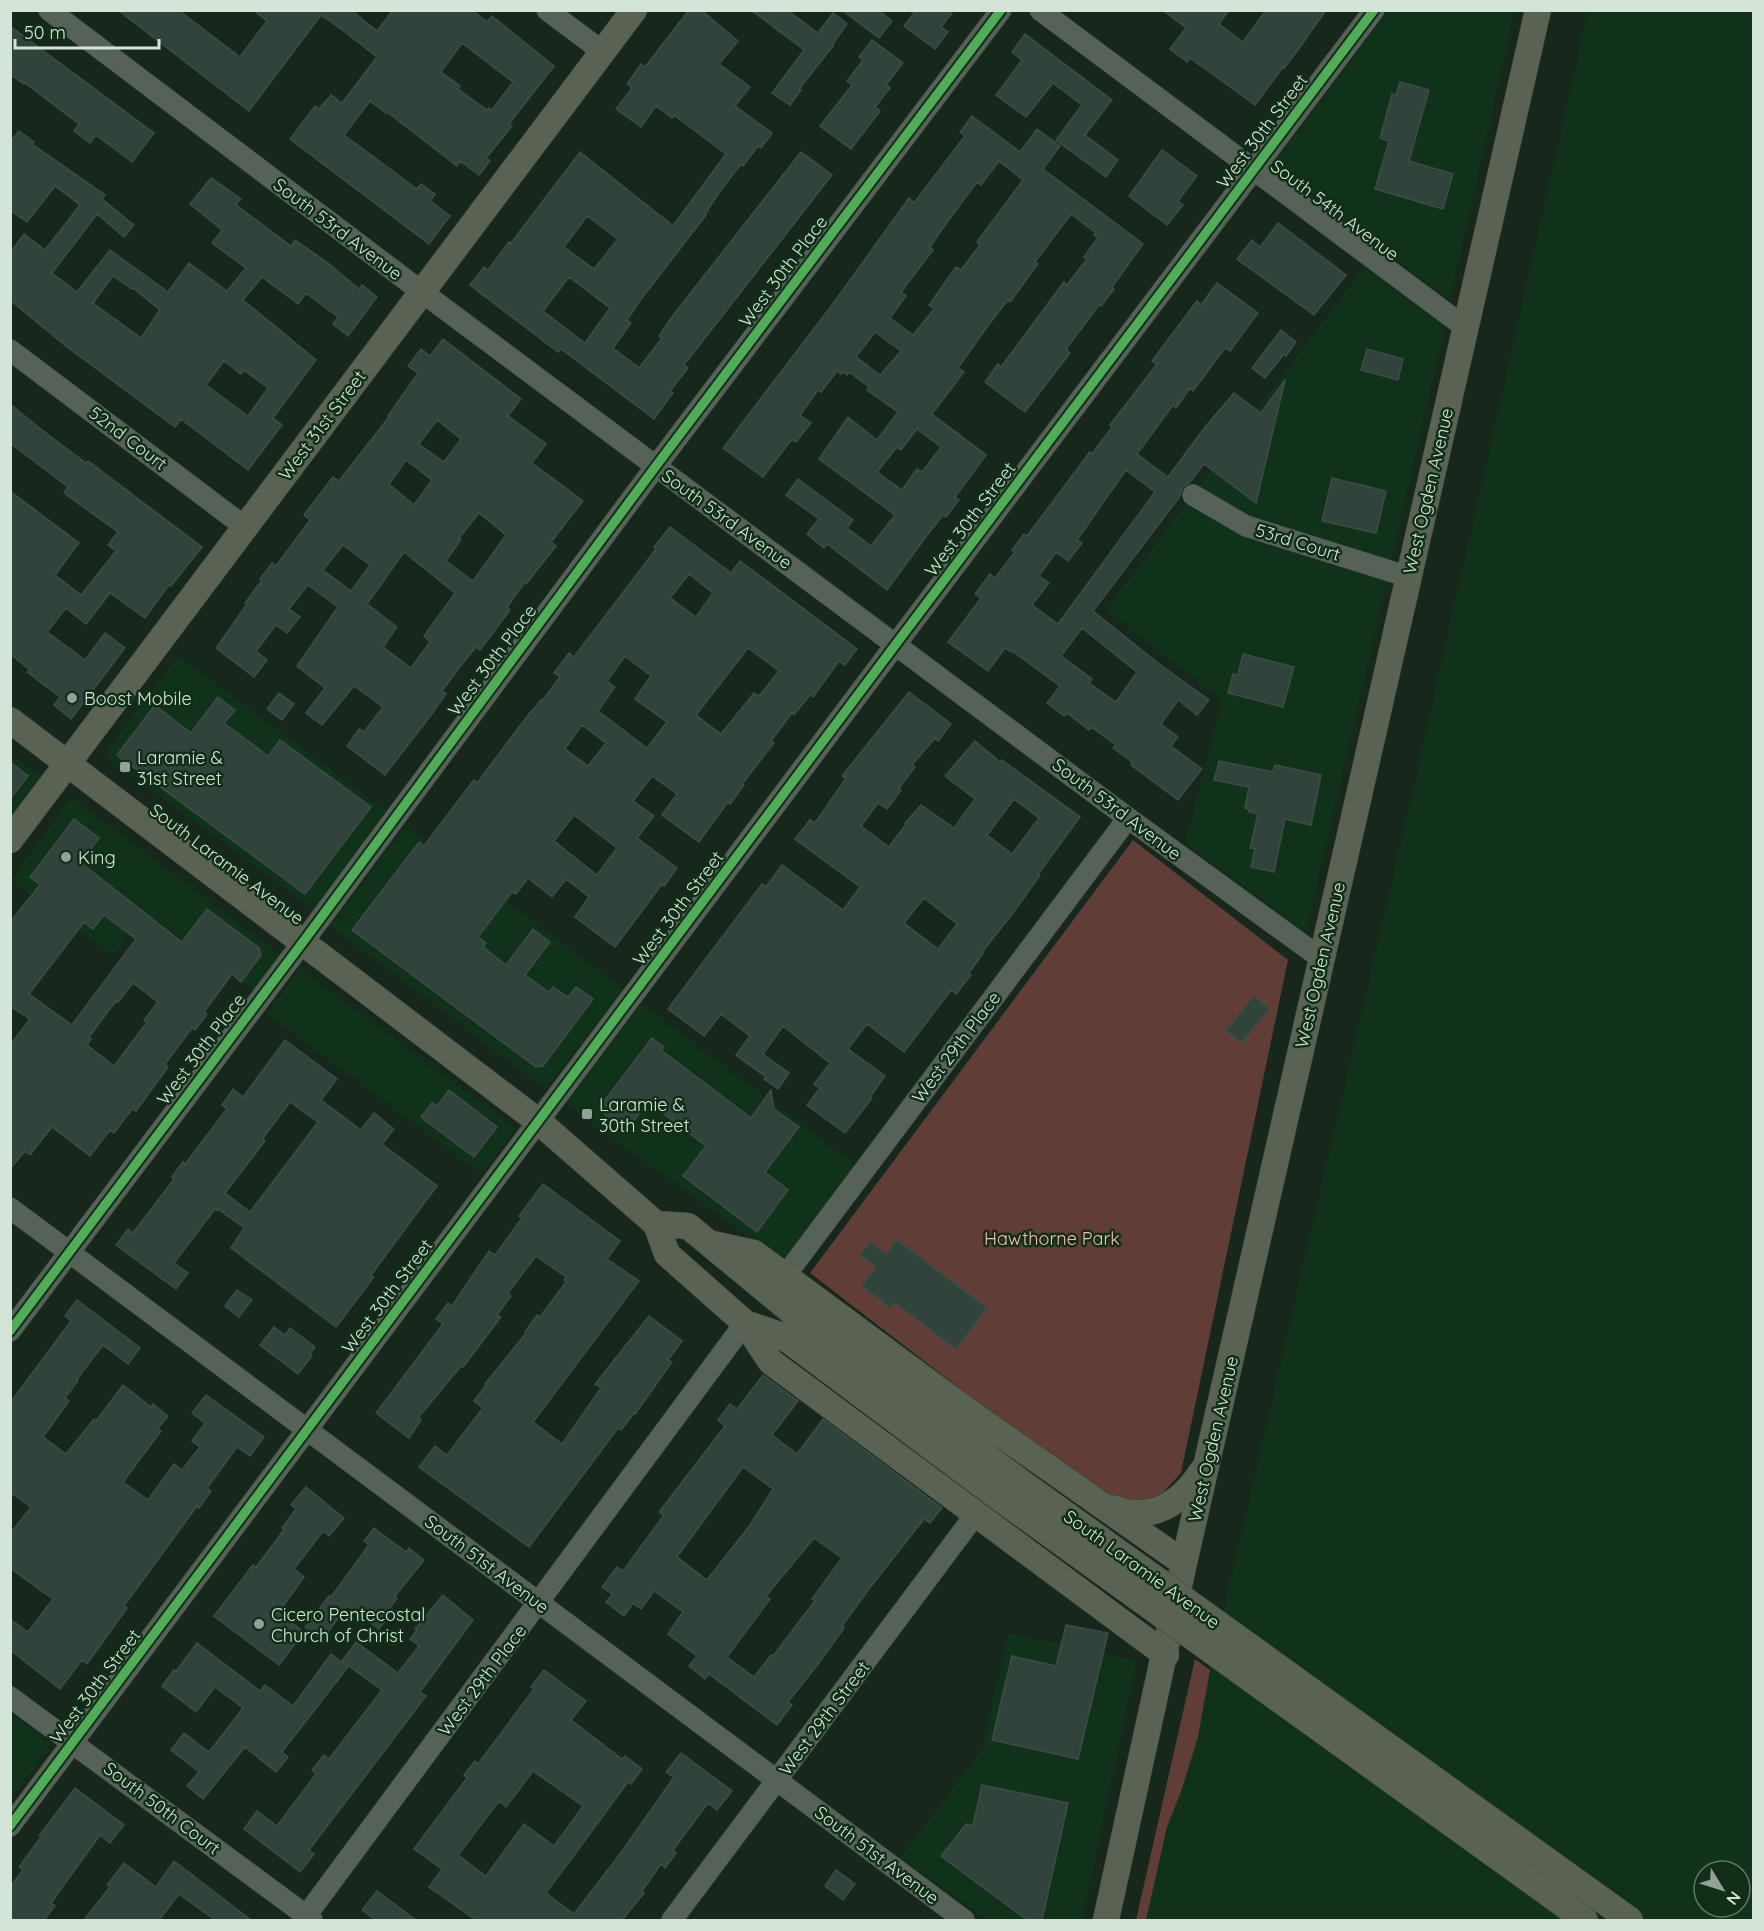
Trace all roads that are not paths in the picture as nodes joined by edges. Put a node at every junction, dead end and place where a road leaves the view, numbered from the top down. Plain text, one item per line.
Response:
1 (49, 10) edge
2 (547, 10) edge
3 (634, 10) edge
4 (1001, 10) edge
5 (1040, 10) edge
6 (1374, 10) edge
7 (1538, 10) edge
8 (603, 52) junction
9 (1254, 170) junction
10 (422, 292) junction
11 (1466, 328) junction
12 (10, 350) edge
13 (656, 466) junction
14 (1193, 495) dead end
15 (245, 527) junction
16 (1409, 577) junction
17 (896, 644) junction
18 (10, 720) edge
19 (68, 763) junction
20 (1128, 818) junction
21 (10, 840) edge
22 (303, 942) junction
23 (1322, 959) junction
24 (538, 1122) junction
25 (10, 1208) edge
26 (656, 1224) junction
27 (713, 1244) junction
28 (69, 1252) junction
29 (785, 1276) junction
30 (745, 1323) junction
31 (10, 1331) edge
32 (307, 1430) junction
33 (1207, 1463) junction
34 (1097, 1502) junction
35 (975, 1515) junction
36 (1184, 1563) junction
37 (539, 1603) junction
38 (1166, 1655) junction
39 (10, 1697) edge
40 (74, 1742) junction
41 (777, 1781) junction
42 (10, 1826) edge
43 (307, 1919) edge
44 (672, 1920) edge
45 (964, 1920) edge
46 (1106, 1920) edge
47 (1585, 1920) edge
48 (1630, 1920) edge

1 - 10 street, South 53rd Avenue
2 - 8 street
3 - 8 main road, West 31st Street
4 - 13 street, West 30th Place
5 - 9 street, South 54th Avenue
6 - 9 street, West 30th Street
7 - 11 main road, West Ogden Avenue
8 - 10 main road, West 31st Street
9 - 11 street, South 54th Avenue
9 - 17 street, West 30th Street
10 - 13 street, South 53rd Avenue
10 - 15 main road, West 31st Street
11 - 16 main road, West Ogden Avenue
12 - 15 street, 52nd Court
13 - 17 street, South 53rd Avenue
13 - 22 street, West 30th Place
14 - 16 street, 53rd Court
15 - 19 main road, West 31st Street
16 - 23 main road, West Ogden Avenue
17 - 20 street, South 53rd Avenue
17 - 24 street, West 30th Street
18 - 19 main road, South Laramie Avenue
19 - 21 main road, West 31st Street
19 - 22 main road, South Laramie Avenue
20 - 23 street, South 53rd Avenue
20 - 29 street, West 29th Place
22 - 24 main road, South Laramie Avenue
22 - 28 street, West 30th Place
23 - 33 main road, West Ogden Avenue
24 - 26 main road, South Laramie Avenue
24 - 32 street, West 30th Street
25 - 28 street, South 51st Avenue
26 - 27 main road, South Laramie Avenue
26 - 30 main road, South Laramie Avenue
27 - 29 main road
27 - 48 main road, South Laramie Avenue, bridge
28 - 31 street, West 30th Place
28 - 32 street, South 51st Avenue
29 - 34 main road
30 - 35 main road
30 - 37 street, West 29th Place
30 - 47 main road, South Laramie Avenue, bridge
32 - 37 street, South 51st Avenue
32 - 40 street, West 30th Street
33 - 34 main road
33 - 36 main road, West Ogden Avenue
34 - 36 main road
35 - 38 main road
35 - 41 street, West 29th Street
36 - 38 main road, West Ogden Avenue
37 - 41 street, South 51st Avenue
37 - 43 street, West 29th Place
38 - 46 main road, West Ogden Avenue
39 - 40 street, South 50th Court
40 - 42 street, West 30th Street
40 - 43 street, South 50th Court
41 - 44 street, West 29th Street
41 - 45 street, South 51st Avenue

